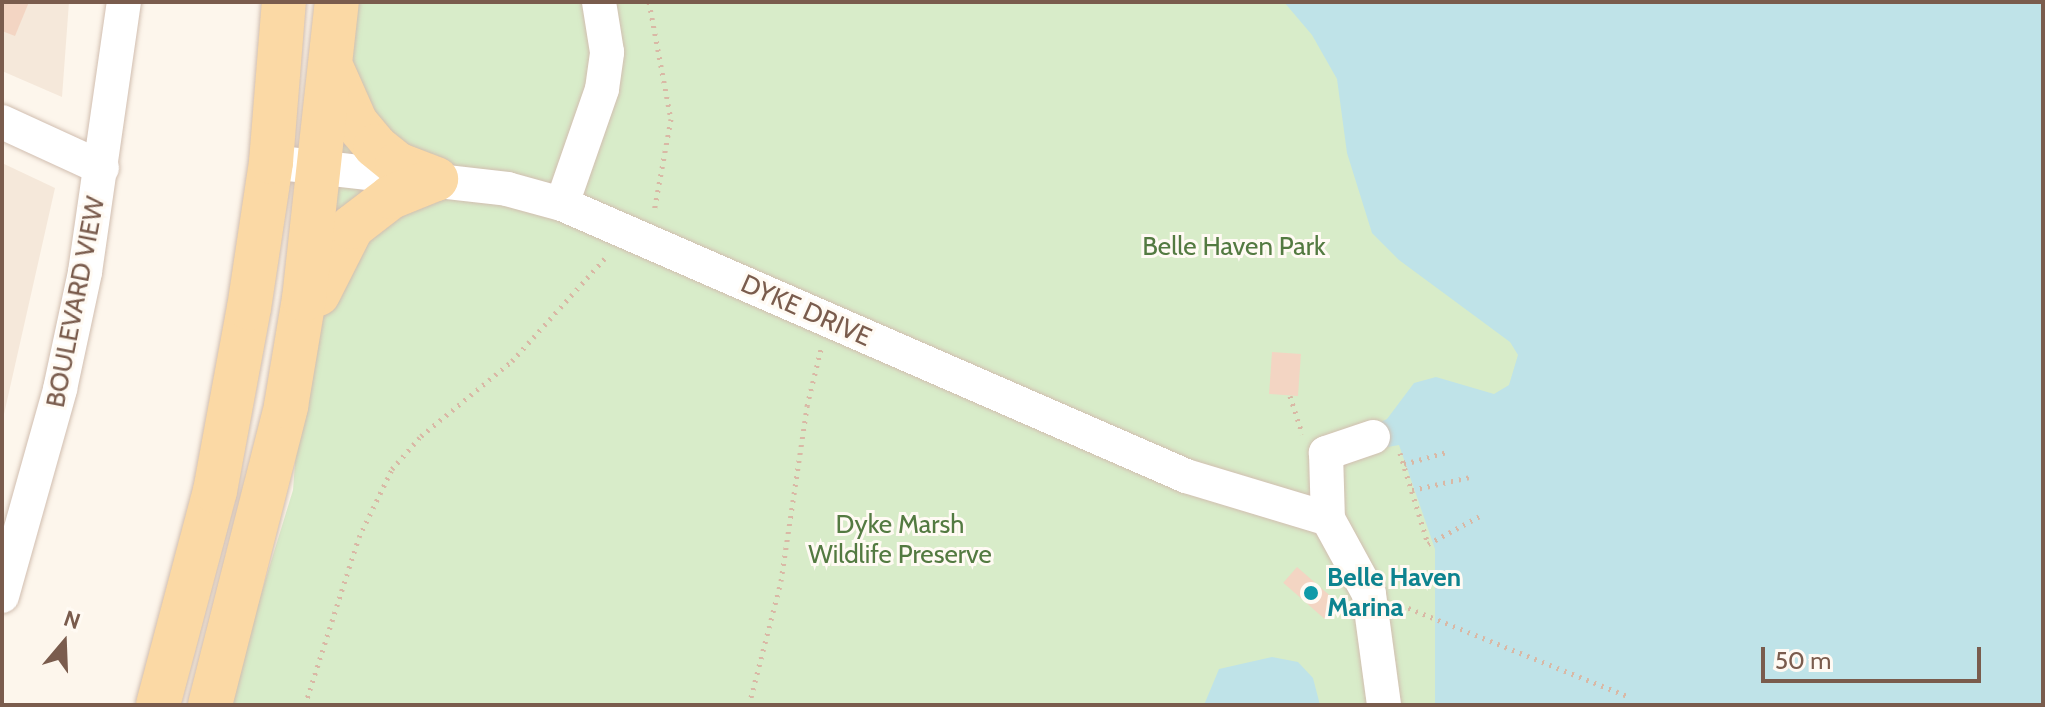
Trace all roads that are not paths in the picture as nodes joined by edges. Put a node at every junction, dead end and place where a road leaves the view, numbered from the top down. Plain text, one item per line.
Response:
1 (124, 2) edge
2 (284, 2) edge
3 (337, 2) edge
4 (599, 2) edge
5 (333, 71) junction
6 (2, 122) edge
7 (271, 162) junction
8 (102, 168) junction
9 (320, 168) junction
10 (436, 179) junction
11 (562, 204) junction
12 (293, 363) junction
13 (1380, 444) road end
14 (1328, 519) junction
15 (2, 596) edge
16 (158, 705) edge
17 (210, 705) edge
18 (1384, 705) edge

1 - 8 street, BOULEVARD VIEW
2 - 7 main road
3 - 5 main road
4 - 11 street
5 - 9 main road
5 - 10 main road
6 - 8 street
7 - 9 street, DYKE DRIVE
7 - 16 main road
8 - 15 street, BOULEVARD VIEW
9 - 10 street, DYKE DRIVE
9 - 12 main road
10 - 11 street, DYKE DRIVE
10 - 12 main road
11 - 14 street, DYKE DRIVE
12 - 17 main road
13 - 14 street
14 - 18 street

